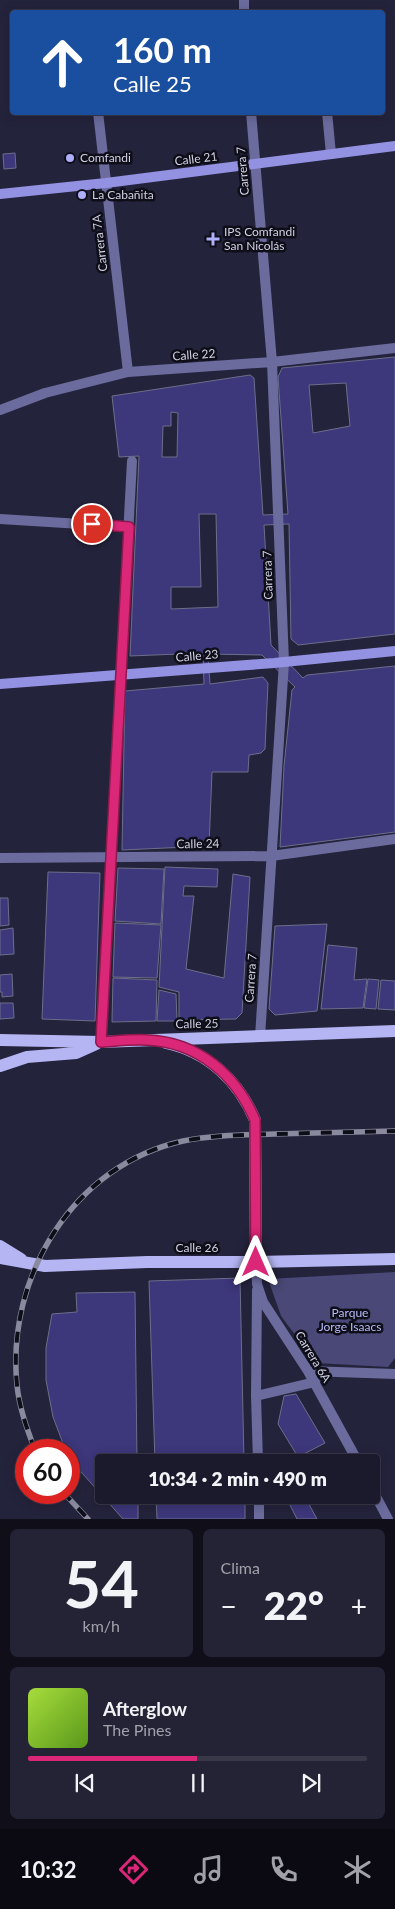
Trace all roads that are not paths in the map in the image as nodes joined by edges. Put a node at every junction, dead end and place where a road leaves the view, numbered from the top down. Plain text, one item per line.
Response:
1 (98, 115) edge
2 (251, 115) edge
3 (327, 115) edge
4 (395, 146) edge
5 (331, 154) junction
6 (254, 164) junction
7 (106, 183) junction
8 (0, 194) edge
9 (395, 348) edge
10 (272, 362) junction
11 (128, 372) junction
12 (0, 410) edge
13 (132, 461) dead end
14 (0, 519) edge
15 (129, 527) junction
16 (395, 651) edge
17 (284, 662) junction
18 (121, 675) junction
19 (0, 684) edge
20 (395, 839) edge
21 (271, 856) junction
22 (111, 857) junction
23 (0, 858) edge
24 (395, 1031) edge
25 (260, 1036) junction
26 (0, 1040) edge
27 (148, 1040) junction
28 (101, 1042) junction
29 (0, 1066) edge
30 (0, 1246) edge
31 (0, 1258) edge
32 (395, 1259) edge
33 (256, 1262) junction
34 (28, 1264) junction
35 (0, 1268) edge
36 (257, 1284) junction
37 (308, 1371) junction
38 (395, 1374) edge
39 (315, 1382) junction
40 (256, 1396) junction
41 (258, 1454) edge
42 (354, 1454) edge
43 (259, 1504) edge
44 (380, 1504) edge
45 (259, 1519) edge
46 (388, 1519) edge

1 - 7 street, Carrera 7A
2 - 6 street, Carrera 7
3 - 5 street
4 - 5 main road, Calle 21
5 - 6 main road, Calle 21
6 - 7 main road, Calle 21
6 - 10 street, Carrera 7
7 - 8 main road, Calle 21
7 - 11 street, Carrera 7A
9 - 10 street, Calle 22
10 - 11 street, Calle 22
10 - 17 street, Carrera 7
11 - 12 street, Calle 22
13 - 15 street
14 - 15 street
15 - 18 street
16 - 17 main road, Calle 23
17 - 18 main road, Calle 23
17 - 21 street, Carrera 7
18 - 19 main road, Calle 23
18 - 22 street
20 - 21 street, Calle 24
21 - 22 street, Calle 24
21 - 25 street, Carrera 7
22 - 23 street, Calle 24
22 - 28 street
24 - 25 main road, Calle 25
25 - 27 main road, Calle 25
26 - 28 main road, Calle 25
27 - 28 main road, Calle 25
27 - 33 main road
28 - 29 main road
30 - 34 main road
31 - 34 main road, Calle 26
32 - 33 main road, Calle 26
33 - 34 main road, Calle 26
33 - 36 street, Carrera 6A
34 - 35 main road
36 - 37 street, Carrera 6A
36 - 40 street
37 - 38 street
37 - 39 street, Carrera 6A
39 - 40 street
39 - 42 street, Carrera 6A
40 - 41 street
43 - 45 street
44 - 46 street

